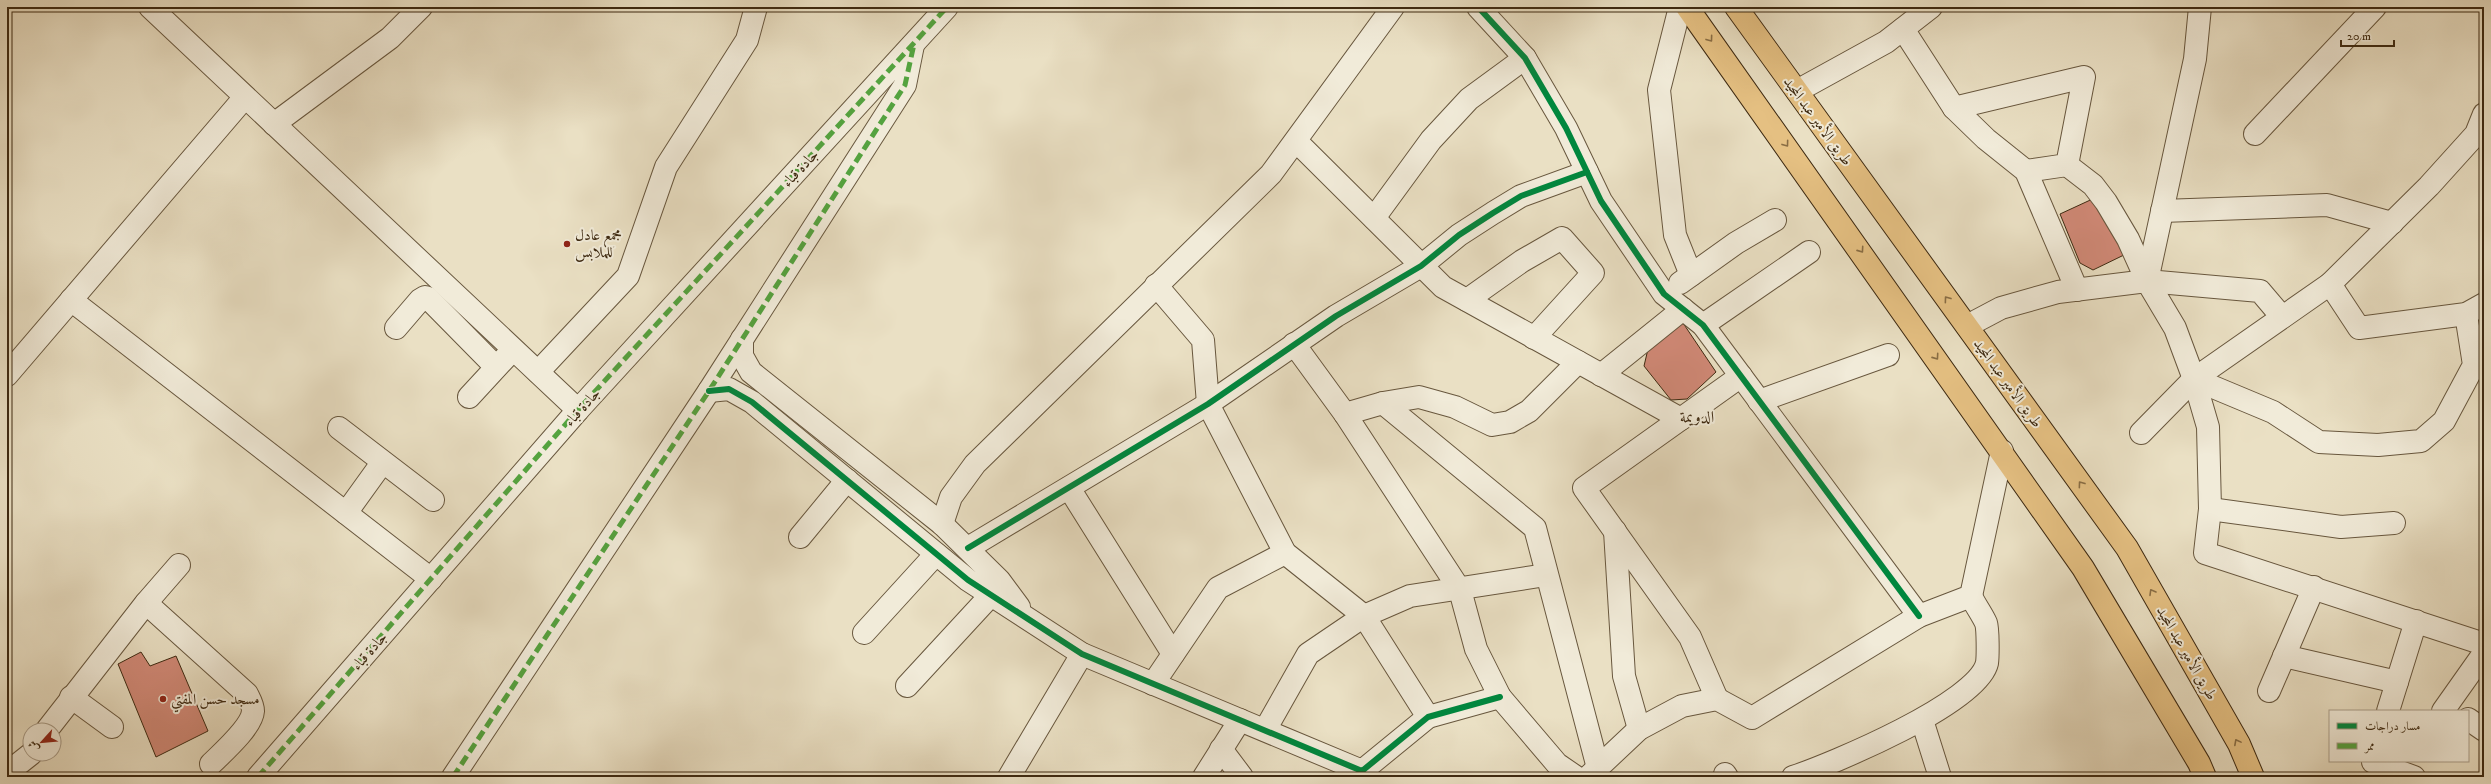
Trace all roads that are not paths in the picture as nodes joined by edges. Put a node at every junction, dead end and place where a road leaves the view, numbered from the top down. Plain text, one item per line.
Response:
1 (150, 7) edge
2 (421, 7) edge
3 (756, 7) edge
4 (947, 7) edge
5 (1393, 7) edge
6 (1478, 7) edge
7 (1680, 7) edge
8 (1687, 7) edge
9 (1736, 7) edge
10 (1931, 7) edge
11 (2200, 7) edge
12 (2375, 7) edge
13 (1903, 29) junction
14 (914, 44) junction
15 (1525, 58) junction
16 (1797, 91) junction
17 (245, 97) junction
18 (1954, 108) junction
19 (2484, 114) edge
20 (274, 124) junction
21 (2255, 134) dead end
22 (1296, 141) junction
23 (2066, 165) junction
24 (2026, 171) junction
25 (1587, 172) junction
26 (2162, 212) junction
27 (1374, 218) junction
28 (1775, 220) dead end
29 (2392, 223) junction
30 (1809, 252) dead end
31 (1421, 266) junction
32 (1691, 275) junction
33 (2147, 281) junction
34 (2330, 284) junction
35 (1156, 286) junction
36 (2077, 290) junction
37 (1664, 294) junction
38 (71, 300) junction
39 (1467, 300) junction
40 (1683, 309) junction
41 (2475, 309) edge
42 (2282, 317) junction
43 (1704, 325) junction
44 (1967, 326) junction
45 (396, 328) dead end
46 (1534, 338) junction
47 (742, 339) junction
48 (1294, 344) junction
49 (513, 349) junction
50 (1888, 355) dead end
51 (1578, 362) junction
52 (496, 367) junction
53 (538, 372) junction
54 (7, 375) edge
55 (1601, 375) junction
56 (1741, 376) junction
57 (2194, 379) junction
58 (709, 391) junction
59 (469, 397) dead end
60 (1759, 401) junction
61 (1382, 403) junction
62 (1208, 404) junction
63 (578, 410) junction
64 (1345, 414) junction
65 (1681, 419) junction
66 (339, 428) dead end
67 (2141, 433) dead end
68 (2002, 451) junction
69 (382, 463) junction
70 (846, 480) junction
71 (1069, 488) junction
72 (433, 500) dead end
73 (2210, 509) junction
74 (346, 513) junction
75 (2394, 523) dead end
76 (942, 524) junction
77 (1615, 531) junction
78 (800, 537) dead end
79 (968, 548) junction
80 (1285, 553) junction
81 (936, 554) junction
82 (179, 565) dead end
83 (1546, 575) junction
84 (431, 579) junction
85 (2314, 587) junction
86 (1460, 590) junction
87 (991, 595) junction
88 (1971, 596) junction
89 (146, 602) junction
90 (1364, 616) junction
91 (1918, 616) junction
92 (1026, 618) junction
93 (2416, 621) junction
94 (864, 633) dead end
95 (2484, 644) edge
96 (2484, 653) edge
97 (1082, 654) junction
98 (1173, 654) junction
99 (2284, 656) junction
100 (2397, 682) junction
101 (1153, 684) junction
102 (906, 686) dead end
103 (2269, 691) dead end
104 (1500, 696) junction
105 (71, 697) junction
106 (1717, 699) junction
107 (2449, 709) edge
108 (2388, 710) edge
109 (1428, 717) junction
110 (1240, 720) junction
111 (1922, 720) junction
112 (2469, 720) edge
113 (53, 722) edge
114 (112, 727) dead end
115 (1639, 729) junction
116 (1265, 730) junction
117 (2484, 730) edge
118 (1221, 749) junction
119 (22, 761) edge
120 (2421, 762) edge
121 (211, 764) dead end
122 (2371, 767) edge
123 (1593, 772) edge
124 (7, 773) edge
125 (1816, 773) edge
126 (258, 777) edge
127 (453, 777) edge
128 (1009, 777) edge
129 (1204, 777) edge
130 (1242, 777) edge
131 (1576, 777) edge
132 (1792, 777) edge
133 (1940, 777) edge
134 (2205, 777) edge
135 (2253, 777) edge
136 (2414, 777) edge

1 - 17 street
2 - 20 street
3 - 53 street
4 - 14 street, جادة قباء
5 - 22 street
6 - 15 street
7 - 32 street
8 -> 68 main road
9 - 16 main road, طريق الأمير عبد المجيد
10 - 13 street
11 - 26 street
12 - 21 street
13 - 16 street
13 - 18 street
14 - 47 street, جادة قباء
14 - 63 street, جادة قباء
15 - 25 street
15 - 27 street
44 -> 16 main road, طريق الأمير عبد المجيد
17 - 20 street
17 - 38 street
18 - 23 street
18 - 24 street
19 - 29 street
20 - 49 street
22 - 27 street
22 - 35 street
23 - 24 street
23 - 33 street
24 - 36 street
25 - 31 street
25 - 37 street
26 - 29 street
26 - 33 street
27 - 31 street
28 - 32 street
29 - 34 street
30 - 43 street
31 - 39 street
31 - 48 street
32 - 37 street
33 - 36 street
33 - 42 street
33 - 57 street
34 - 41 street
34 - 42 street
35 - 62 street
35 - 76 street
36 - 44 street
37 - 40 street
38 - 54 street
38 - 74 street
39 - 46 street
39 - 46 street
40 - 43 street
40 - 55 street
41 - 57 street
42 - 57 street
43 - 56 street
135 -> 44 main road, طريق الأمير عبد المجيد
45 - 52 street
46 - 51 street
47 - 58 street, جادة قباء
47 - 76 street
48 - 62 street
48 - 64 street
49 - 52 street
49 - 53 street
50 - 60 street
51 - 55 street
51 - 61 street
52 - 59 street
53 - 63 street
55 - 65 street
56 - 60 street
56 - 65 street
57 - 67 street
57 - 73 street
58 - 70 street
58 - 127 street, جادة قباء
60 - 91 street
61 - 64 street
61 - 83 street
62 - 71 street
62 - 80 street
63 - 84 street, جادة قباء
64 - 86 street
65 - 77 street
66 - 69 street
68 - 88 street
68 - 134 main road
69 - 72 street
69 - 74 street
70 - 78 street
70 - 81 street
71 - 79 street
71 - 98 street
73 - 75 street
73 - 85 street
74 - 84 street
76 - 79 street
77 - 106 street
77 - 115 street
79 - 92 street
80 - 90 street
80 - 98 street
81 - 87 street
81 - 94 street
82 - 89 street
83 - 86 street
83 - 123 street
84 - 126 street, جادة قباء
85 - 93 street
85 - 99 street
86 - 90 street
86 - 104 street
87 - 92 street
87 - 102 street
88 - 91 street
88 - 111 street
89 - 105 street
89 - 121 street
90 - 109 street
90 - 116 street
91 - 106 street
92 - 97 street
93 - 95 street
93 - 100 street
96 - 107 street
97 - 101 street
97 - 128 street
98 - 101 street
99 - 100 street
99 - 103 street
100 - 108 street
101 - 110 street
104 - 109 street
104 - 131 street
105 - 113 street
105 - 114 street
106 - 115 street
109 - 116 street
110 - 116 street
110 - 118 street
111 - 125 street
111 - 133 street
112 - 117 street
115 - 123 street
118 - 129 street
118 - 130 street
119 - 124 street
120 - 136 street
122 - 136 street
125 - 132 street

